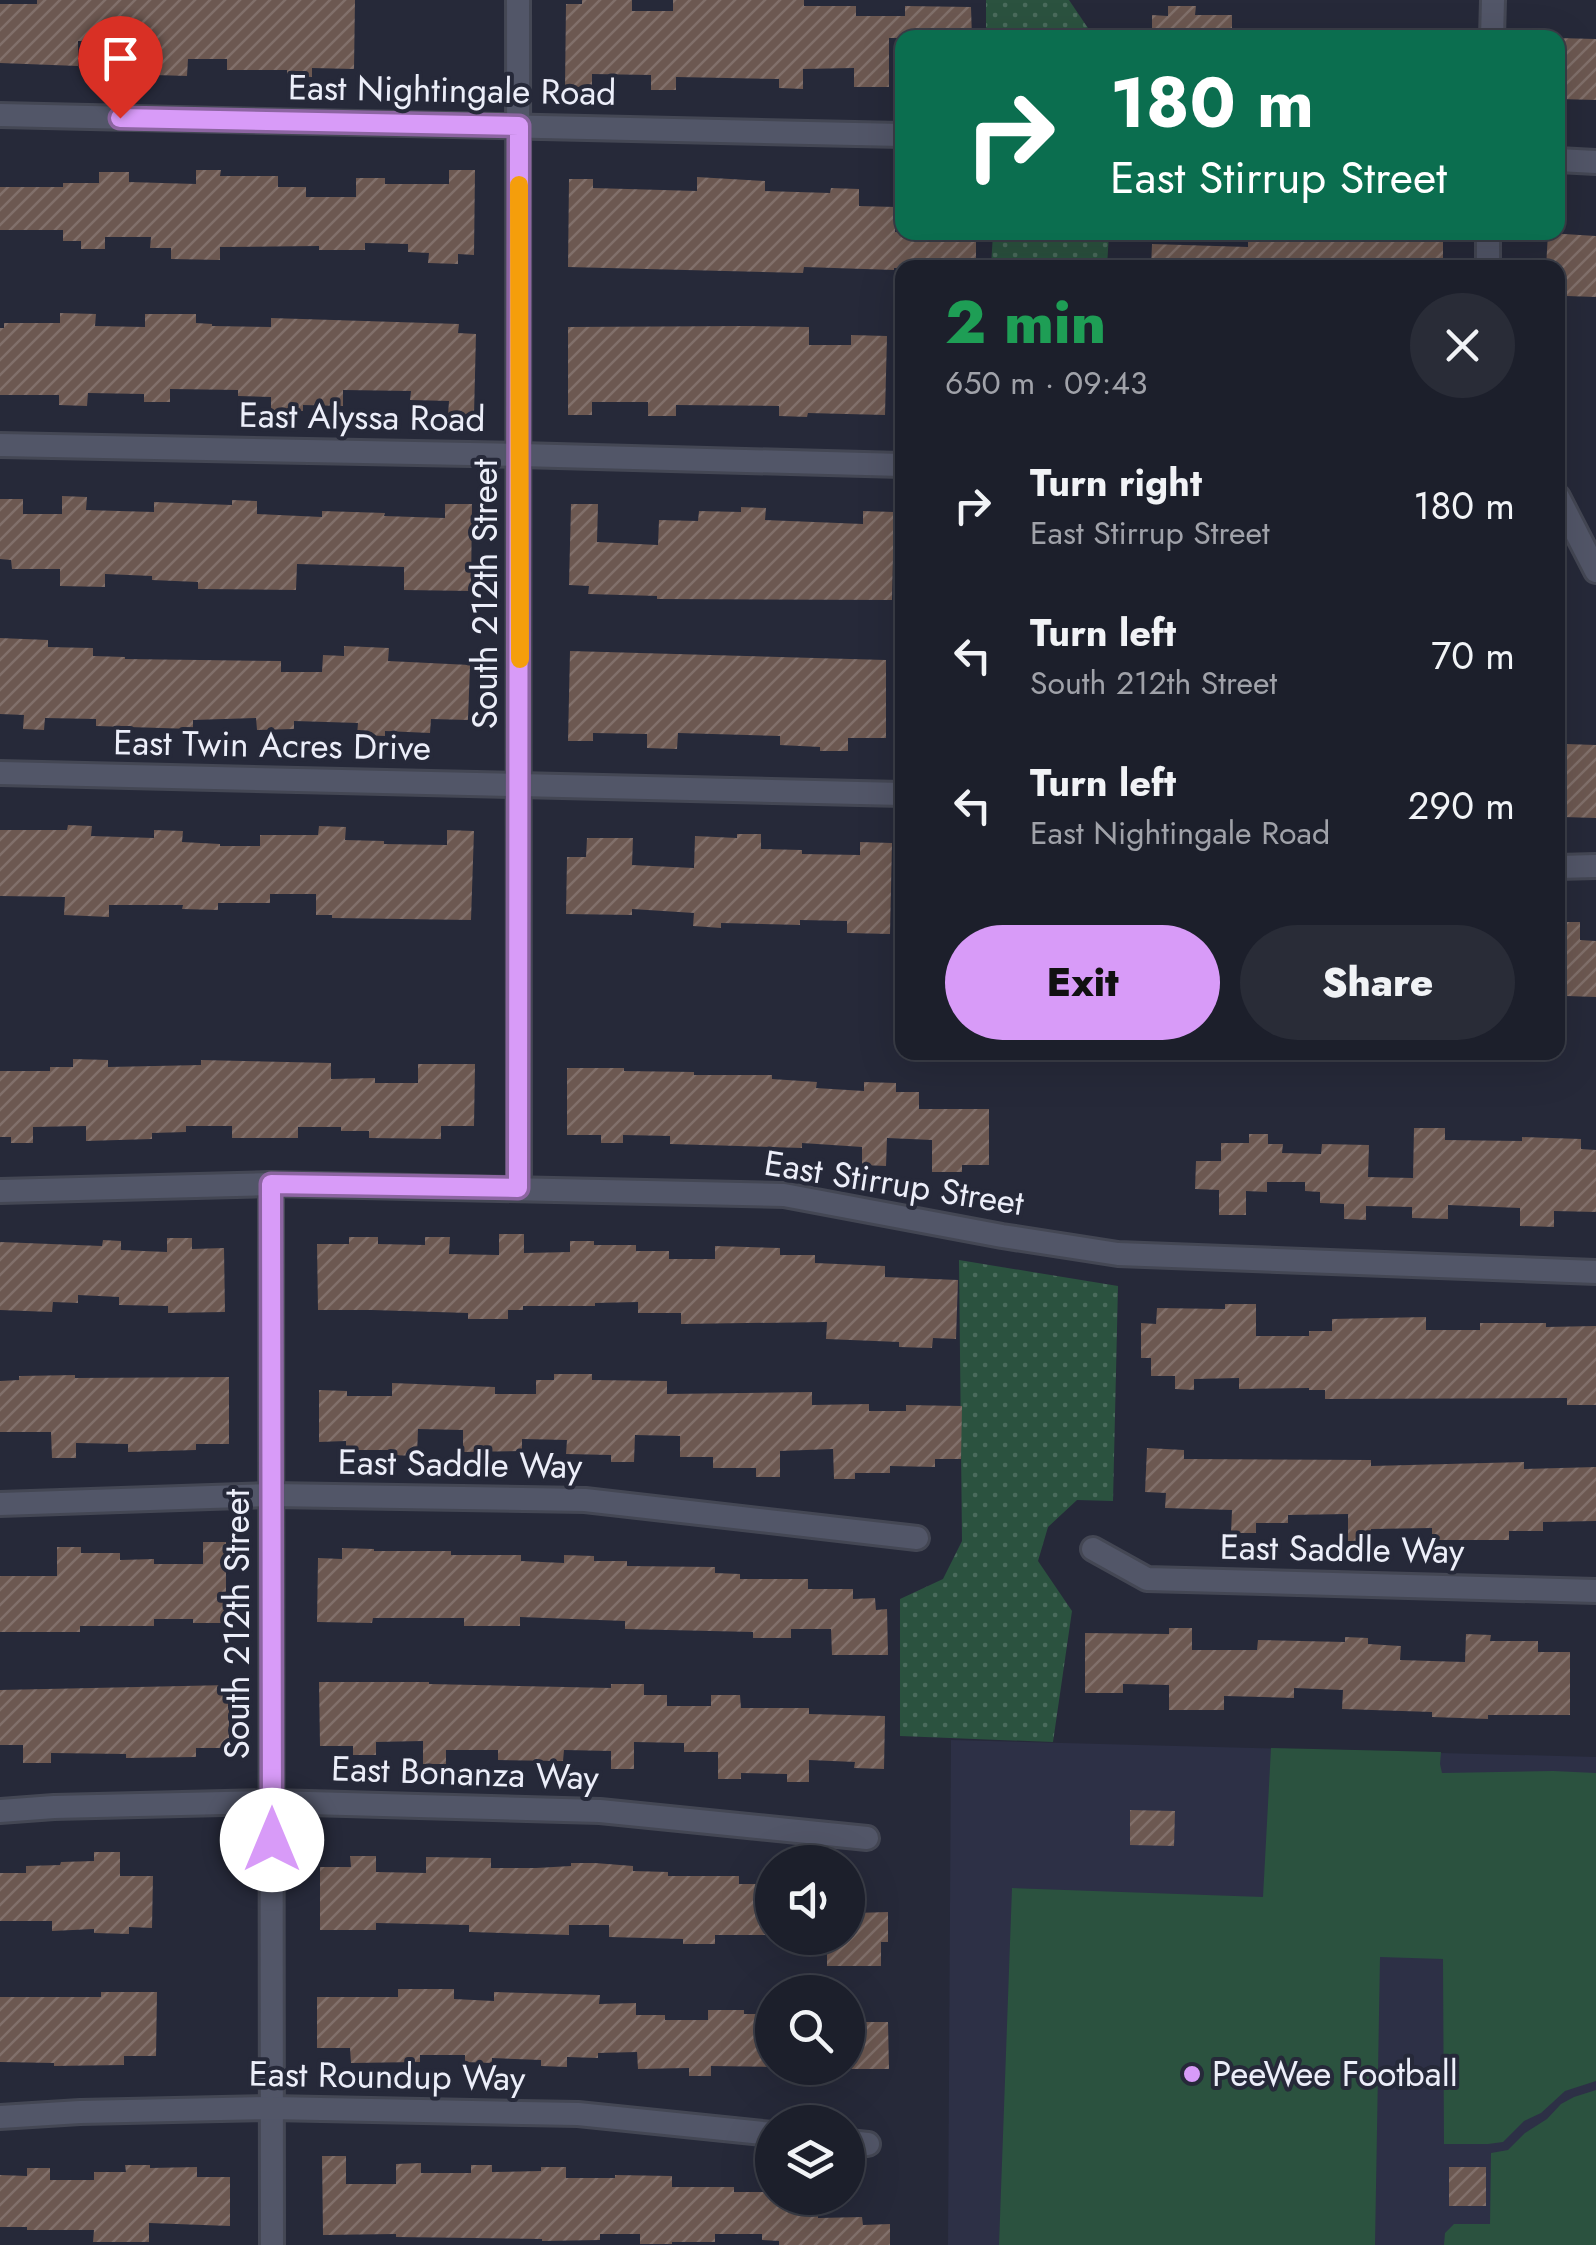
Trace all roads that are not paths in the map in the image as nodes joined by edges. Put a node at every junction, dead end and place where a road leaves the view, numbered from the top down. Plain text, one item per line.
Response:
1 (518, 0) edge
2 (1492, 0) edge
3 (1492, 30) edge
4 (0, 115) edge
5 (519, 126) junction
6 (895, 136) edge
7 (1565, 160) edge
8 (1596, 162) edge
9 (0, 445) edge
10 (520, 455) junction
11 (895, 465) edge
12 (1565, 511) edge
13 (1596, 571) edge
14 (0, 774) edge
15 (520, 785) junction
16 (895, 794) edge
17 (1596, 866) edge
18 (1565, 867) edge
19 (271, 1184) junction
20 (518, 1188) junction
21 (0, 1192) edge
22 (1596, 1272) edge
23 (272, 1495) junction
24 (0, 1504) edge
25 (917, 1538) dead end
26 (1094, 1549) dead end
27 (1596, 1591) edge
28 (272, 1802) junction
29 (0, 1810) edge
30 (867, 1838) dead end
31 (271, 2108) junction
32 (0, 2117) edge
33 (755, 2132) edge
34 (272, 2245) edge

1 - 5 street, South 212th Street
2 - 3 street
4 - 5 street, East Nightingale Road
5 - 6 street, East Nightingale Road
5 - 10 street, South 212th Street
7 - 8 street
9 - 10 street, East Alyssa Road
10 - 11 street, East Alyssa Road
10 - 15 street, South 212th Street
12 - 13 street
14 - 15 street, East Twin Acres Drive
15 - 16 street, East Twin Acres Drive
15 - 20 street, South 212th Street
17 - 18 street
19 - 20 street, East Stirrup Street
19 - 21 street, East Stirrup Street
19 - 23 street, South 212th Street
20 - 22 street, East Stirrup Street
23 - 24 street, East Saddle Way
23 - 25 street, East Saddle Way
23 - 28 street, South 212th Street
26 - 27 street, East Saddle Way
28 - 29 street, East Bonanza Way
28 - 30 street, East Bonanza Way
28 - 31 street, South 212th Street
31 - 32 street, East Roundup Way
31 - 33 street, East Roundup Way
31 - 34 street, South 212th Street

